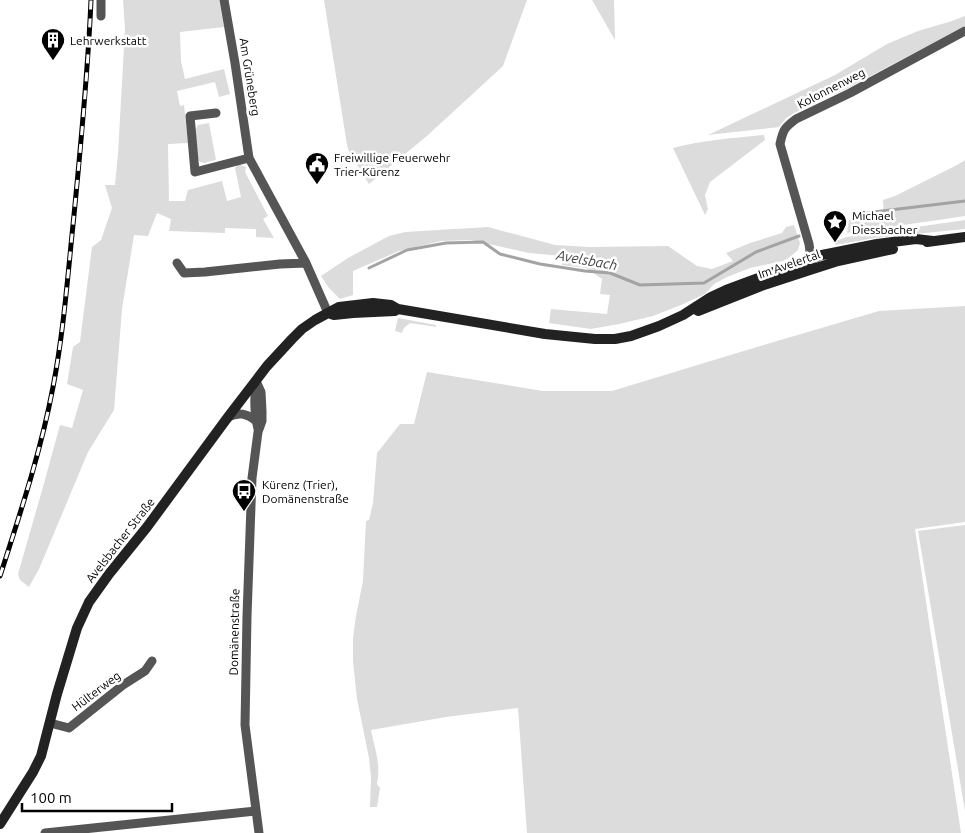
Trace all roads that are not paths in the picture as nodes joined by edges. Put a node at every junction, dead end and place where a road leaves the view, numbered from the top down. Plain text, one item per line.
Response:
1 (101, 0) edge
2 (224, 0) edge
3 (101, 16) dead end
4 (965, 31) edge
5 (216, 113) dead end
6 (249, 158) junction
7 (965, 237) edge
8 (177, 263) dead end
9 (306, 264) junction
10 (812, 264) junction
11 (328, 313) junction
12 (683, 315) junction
13 (256, 381) junction
14 (228, 417) junction
15 (256, 421) junction
16 (258, 432) junction
17 (152, 661) dead end
18 (50, 723) junction
19 (256, 811) junction
20 (0, 824) edge
21 (45, 833) edge
22 (259, 833) edge

1 - 3 street
2 - 6 street, Am Grüneberg
4 - 10 street, Kolonnenweg
5 - 6 street
6 - 9 street, Am Grüneberg
7 - 10 main road
8 - 9 street
9 - 11 street, Am Grüneberg
10 - 12 main road, Im Avelertal
10 - 12 main road, Im Avelertal
11 - 12 main road, Im Avelertal
11 - 13 main road, Avelsbacher Straße
13 - 14 main road, Avelsbacher Straße
13 - 15 street, Domänenstraße
13 - 16 street, Domänenstraße
14 - 15 street
14 - 18 main road, Avelsbacher Straße
15 - 16 street, Domänenstraße
16 - 19 street, Domänenstraße
17 - 18 street, Hülterweg
18 - 20 main road, Avelsbacher Straße
19 - 21 street
19 - 22 street, Domänenstraße

